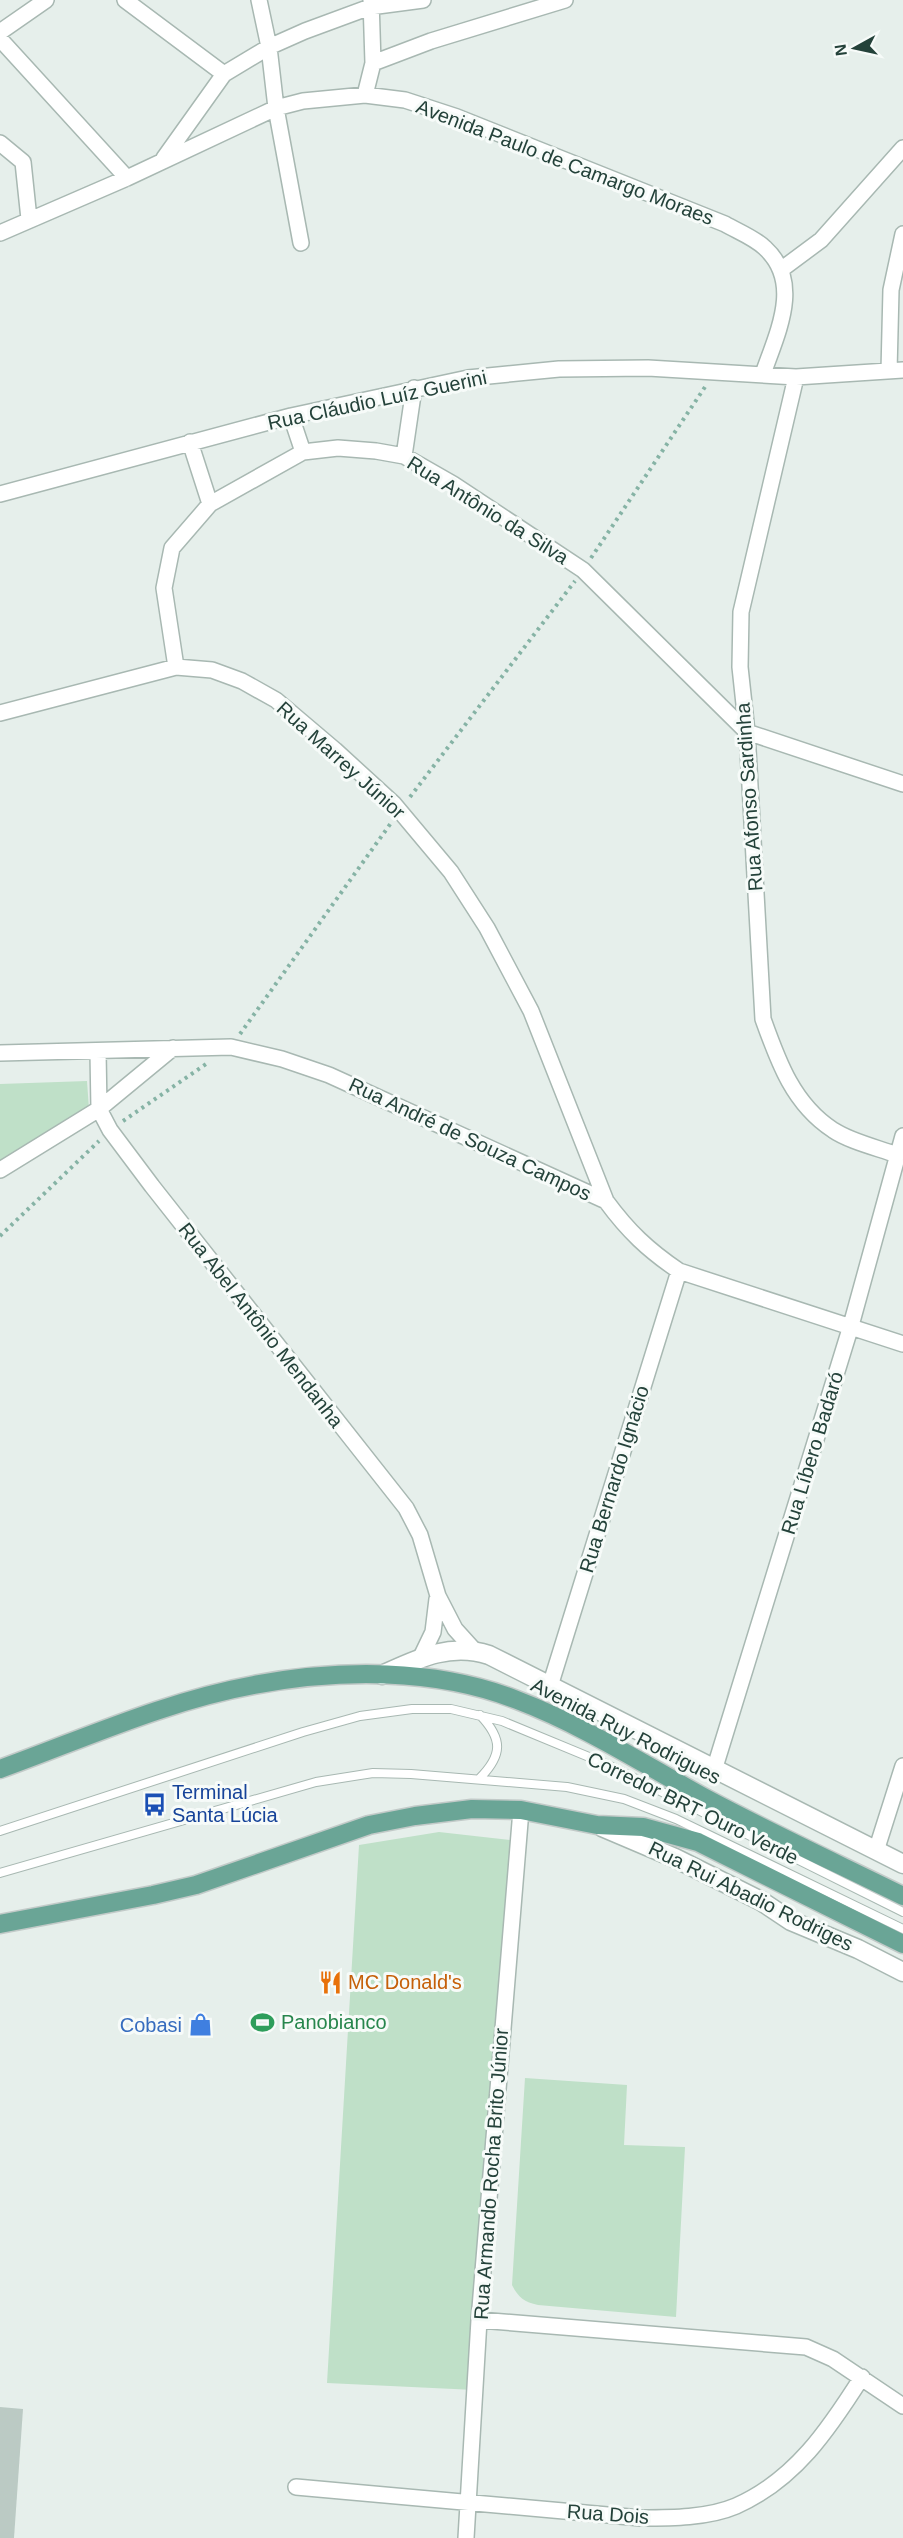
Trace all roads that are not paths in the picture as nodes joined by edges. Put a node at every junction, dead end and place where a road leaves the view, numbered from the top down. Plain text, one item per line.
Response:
1 (46, 0) edge
2 (124, 0) edge
3 (260, 0) edge
4 (423, 0) edge
5 (565, 0) edge
6 (371, 4) edge
7 (0, 32) edge
8 (0, 39) edge
9 (269, 47) junction
10 (373, 63) junction
11 (224, 74) junction
12 (365, 95) junction
13 (276, 108) junction
14 (0, 143) edge
15 (903, 148) edge
16 (164, 159) junction
17 (127, 178) junction
18 (29, 219) junction
19 (0, 232) edge
20 (903, 234) edge
21 (301, 243) dead end
22 (782, 269) junction
23 (896, 370) edge
24 (763, 374) junction
25 (796, 377) junction
26 (414, 388) junction
27 (291, 416) junction
28 (190, 442) junction
29 (303, 452) junction
30 (404, 456) junction
31 (0, 494) edge
32 (210, 504) junction
33 (176, 667) junction
34 (0, 713) edge
35 (747, 732) junction
36 (903, 784) edge
37 (173, 1048) junction
38 (98, 1052) junction
39 (0, 1053) edge
40 (99, 1109) junction
41 (903, 1136) edge
42 (897, 1155) junction
43 (0, 1170) edge
44 (606, 1201) junction
45 (678, 1271) junction
46 (850, 1329) junction
47 (903, 1344) edge
48 (438, 1596) junction
49 (474, 1650) junction
50 (421, 1657) junction
51 (382, 1675) junction
52 (550, 1686) junction
53 (479, 1714) junction
54 (903, 1766) edge
55 (715, 1767) junction
56 (0, 1769) edge
57 (480, 1779) junction
58 (521, 1809) junction
59 (597, 1825) junction
60 (0, 1831) edge
61 (876, 1851) junction
62 (903, 1864) edge
63 (0, 1873) edge
64 (903, 1896) edge
65 (903, 1912) edge
66 (0, 1924) edge
67 (903, 1929) edge
68 (903, 1944) edge
69 (903, 1972) edge
70 (479, 2320) junction
71 (862, 2377) junction
72 (903, 2406) edge
73 (296, 2487) dead end
74 (468, 2503) junction
75 (466, 2538) edge

1 - 7 street
2 - 11 street
3 - 9 street
4 - 6 street
5 - 10 street
6 - 9 street
6 - 10 street
8 - 17 street
9 - 11 street
9 - 13 street
10 - 12 street
11 - 16 street
12 - 13 street, Avenida Paulo de Camargo Moraes
12 - 22 street, Avenida Paulo de Camargo Moraes
13 - 16 street, Avenida Paulo de Camargo Moraes
13 - 21 street
14 - 18 street
15 - 22 street
16 - 17 street, Avenida Paulo de Camargo Moraes
17 - 18 street, Avenida Paulo de Camargo Moraes
18 - 19 street, Avenida Paulo de Camargo Moraes
20 - 23 street
22 - 24 street
23 - 25 street, Rua Cláudio Luíz Guerini
24 - 25 street, Rua Cláudio Luíz Guerini
24 - 26 street, Rua Cláudio Luíz Guerini
25 - 35 street, Rua Afonso Sardinha
26 - 27 street, Rua Cláudio Luíz Guerini
26 - 30 street
27 - 28 street, Rua Cláudio Luíz Guerini
27 - 29 street
28 - 31 street, Rua Cláudio Luíz Guerini
28 - 32 street
29 - 30 street, Rua Antônio da Silva
29 - 32 street, Rua Antônio da Silva
30 - 35 street, Rua Antônio da Silva
32 - 33 street, Rua Antônio da Silva
33 - 34 street, Rua Marrey Júnior
33 - 44 street, Rua Marrey Júnior
35 - 36 street
35 - 42 street, Rua Afonso Sardinha
37 - 38 street, Rua André de Souza Campos
37 - 40 street
37 - 44 street, Rua André de Souza Campos
38 - 39 street, Rua André de Souza Campos
38 - 40 street, Rua Abel Antônio Mendanha
40 - 43 street
40 - 48 street, Rua Abel Antônio Mendanha
41 - 42 street, Rua Líbero Badaró
42 - 46 street, Rua Líbero Badaró
44 - 45 street, Rua André de Souza Campos
45 - 46 street, Rua André de Souza Campos
45 - 52 street, Rua Bernardo Ignácio
46 - 47 street, Rua André de Souza Campos
46 - 55 street, Rua Líbero Badaró
48 - 49 street, Rua Abel Antônio Mendanha
48 - 50 street, Rua Abel Antônio Mendanha
49 - 50 street
49 - 52 street
50 - 51 street
51 - 56 main road, Avenida Ruy Rodrigues
51 - 64 main road, Avenida Ruy Rodrigues
52 - 55 street
53 - 57 lane
53 - 60 lane, Corredor BRT Ouro Verde
53 - 65 lane, Corredor BRT Ouro Verde
54 - 61 street
55 - 61 street
57 - 63 lane, Corredor BRT Ouro Verde
57 - 67 lane, Corredor BRT Ouro Verde
58 - 59 main road
58 - 66 main road
58 - 70 street, Rua Armando Rocha Brito Júnior
59 - 68 main road
59 - 69 street, Rua Rui Abadio Rodriges
61 - 62 street
70 - 71 street
70 - 74 street, Rua Armando Rocha Brito Júnior
71 - 72 street
71 - 74 street, Rua Dois
73 - 74 street, Rua Dois
74 - 75 street, Rua Armando Rocha Brito Júnior

